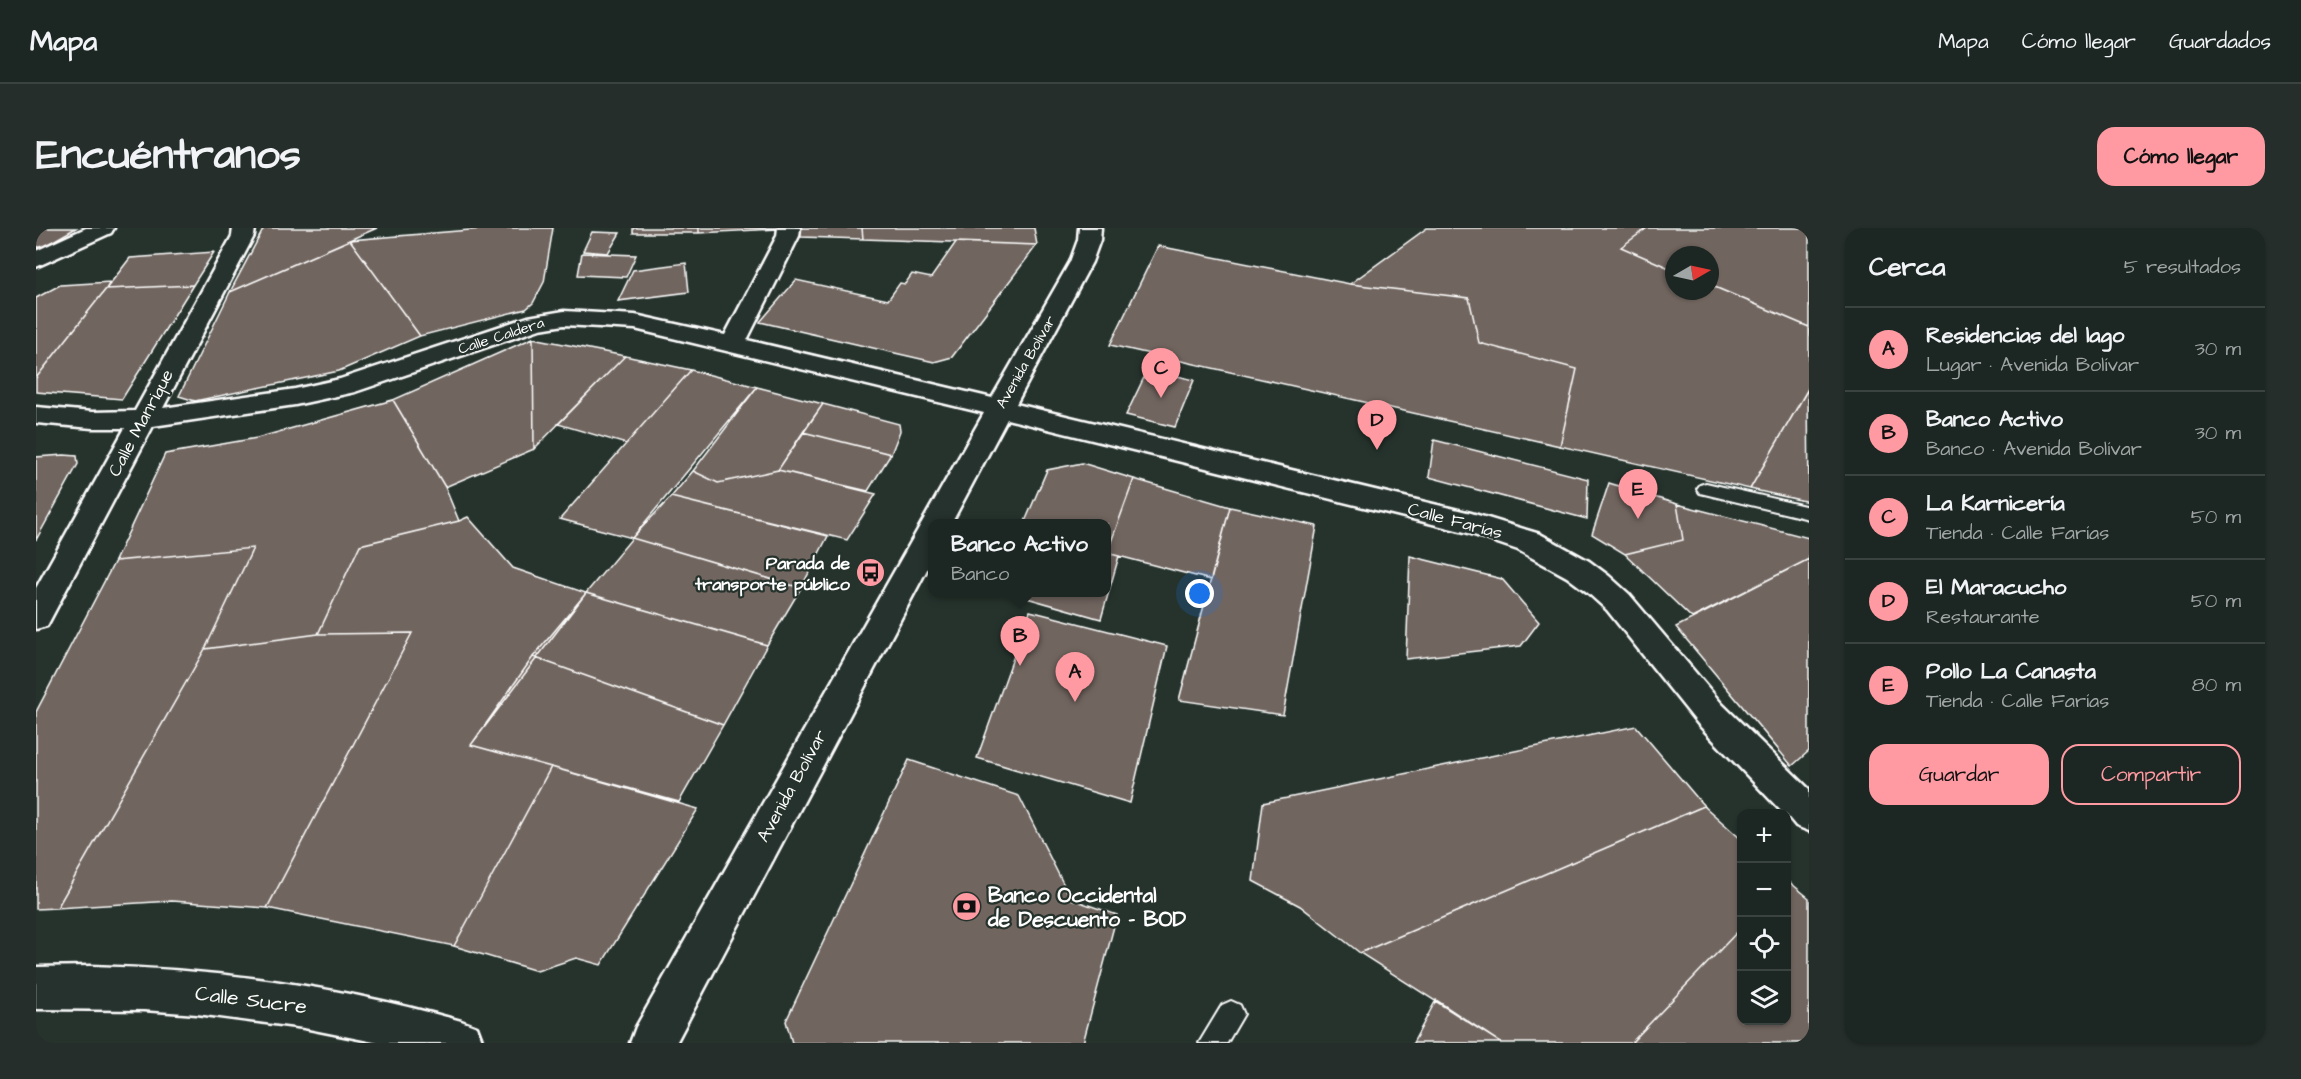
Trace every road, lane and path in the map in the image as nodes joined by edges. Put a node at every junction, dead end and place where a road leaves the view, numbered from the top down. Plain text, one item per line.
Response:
1 (103, 228) edge
2 (244, 228) edge
3 (789, 228) edge
4 (1090, 228) edge
5 (36, 260) edge
6 (732, 344) junction
7 (999, 410) junction
8 (36, 415) edge
9 (143, 419) junction
10 (1706, 489) dead end
11 (1809, 513) edge
12 (939, 519) edge
13 (928, 539) edge
14 (36, 617) edge
15 (1809, 814) edge
16 (36, 988) edge
17 (1231, 1014) dead end
18 (461, 1043) edge
19 (651, 1043) edge
20 (1212, 1043) edge

1 - 5 street
2 - 9 street, Calle Manrique
3 - 6 street
4 - 7 street, Avenida Bolívar
6 - 7 street, Calle Caldera
6 - 9 street, Calle Caldera
7 - 12 street, Avenida Bolívar
7 - 15 street, Calle Farías
8 - 9 street, Calle Caldera
9 - 14 street, Calle Manrique
10 - 11 lane
13 - 19 street, Avenida Bolívar
16 - 18 street, Calle Sucre
17 - 20 lane

